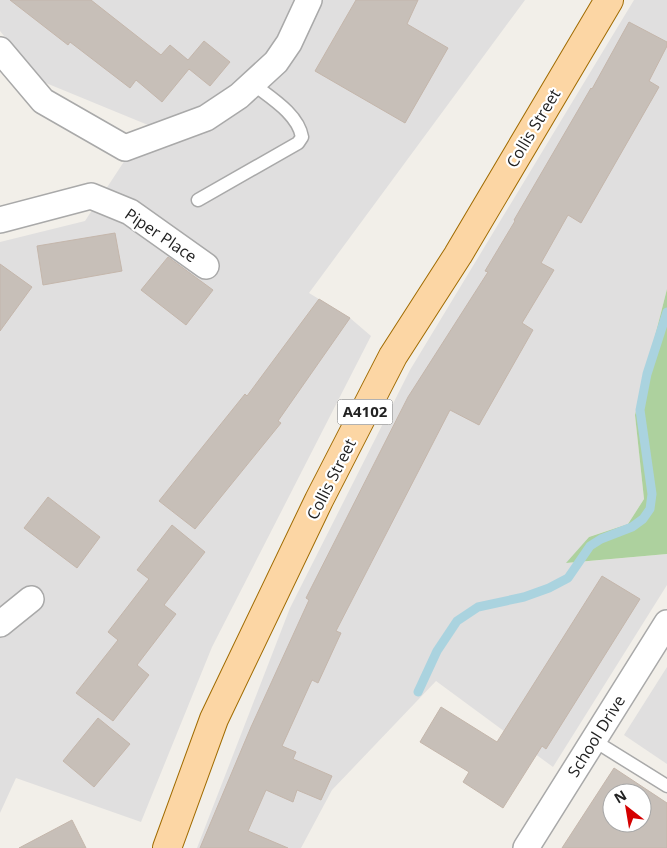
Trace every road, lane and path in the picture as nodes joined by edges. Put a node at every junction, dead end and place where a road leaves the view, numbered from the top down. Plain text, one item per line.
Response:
1 (309, 0) edge
2 (609, 0) edge
3 (0, 50) edge
4 (253, 84) junction
5 (198, 200) dead end
6 (0, 220) edge
7 (206, 266) dead end
8 (31, 599) dead end
9 (667, 623) edge
10 (0, 624) edge
11 (593, 740) junction
12 (667, 786) edge
13 (167, 848) edge
14 (526, 848) edge

1 - 4 street
2 - 13 main road, Collis Street / A4102
3 - 4 street
4 - 5 lane
6 - 7 street, Piper Place
8 - 10 street
9 - 11 street, School Drive
11 - 12 lane
11 - 14 street, School Drive

